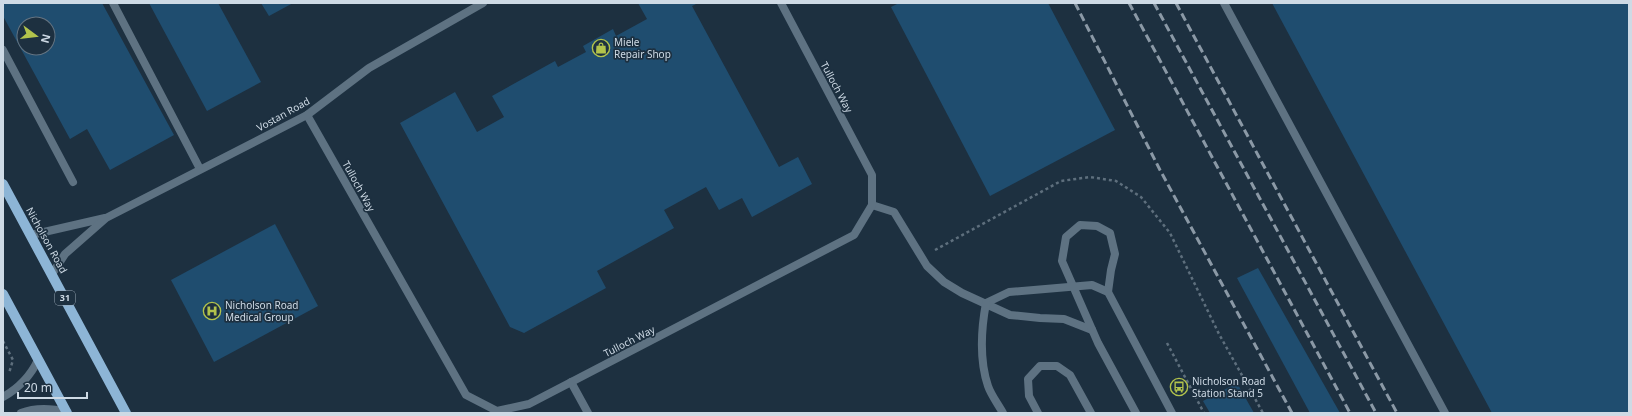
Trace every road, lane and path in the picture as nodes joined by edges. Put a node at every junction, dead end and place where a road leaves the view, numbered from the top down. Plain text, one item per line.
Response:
1 (113, 3) edge
2 (483, 3) edge
3 (781, 3) edge
4 (1224, 3) edge
5 (3, 50) edge
6 (307, 115) junction
7 (200, 169) junction
8 (73, 182) dead end
9 (3, 184) edge
10 (872, 205) junction
11 (106, 218) junction
12 (31, 235) junction
13 (52, 274) junction
14 (1072, 286) junction
15 (1108, 292) junction
16 (3, 294) edge
17 (986, 303) junction
18 (1092, 330) junction
19 (3, 341) edge
20 (1167, 343) dead end
21 (38, 360) junction
22 (9, 374) dead end
23 (571, 382) junction
24 (3, 397) edge
25 (21, 413) edge
26 (67, 413) edge
27 (126, 413) edge
28 (588, 413) edge
29 (1003, 413) edge
30 (1038, 413) edge
31 (1091, 413) edge
32 (1136, 413) edge
33 (1172, 413) edge
34 (1204, 413) edge
35 (1445, 413) edge

1 - 7 street
2 - 6 street, Vostan Road
3 - 10 street, Tulloch Way
4 - 35 street
5 - 8 street
6 - 7 street, Vostan Road
6 - 23 street, Tulloch Way
7 - 11 street, Vostan Road
9 - 12 main road, Nicholson Road / 31
10 - 17 street
10 - 23 street, Tulloch Way
11 - 12 street, Vostan Road
11 - 13 street, Vostan Road
12 - 13 main road, Nicholson Road / 31
13 - 27 main road, Nicholson Road / 31
14 - 15 street
14 - 15 street
14 - 17 street
14 - 18 street
15 - 33 street
16 - 21 main road
17 - 18 street
17 - 29 street
18 - 32 street
19 - 22 path
20 - 34 path
21 - 24 street
21 - 26 main road
23 - 28 street
25 - 26 street
30 - 31 street

